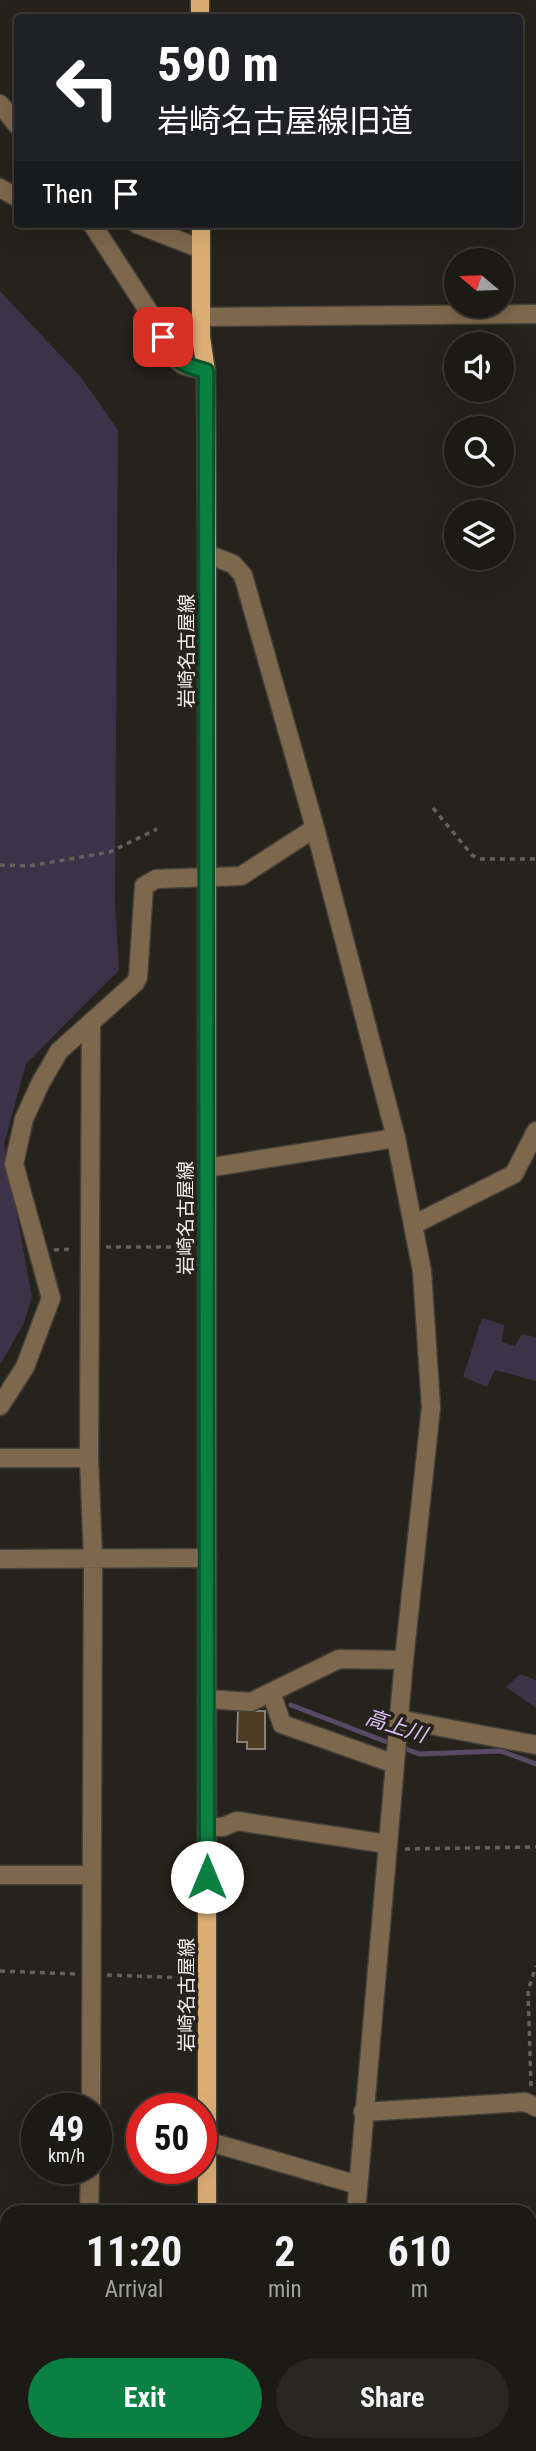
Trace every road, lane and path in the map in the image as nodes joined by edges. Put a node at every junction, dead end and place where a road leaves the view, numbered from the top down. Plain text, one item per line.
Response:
1 (0, 104) edge
2 (14, 121) edge
3 (95, 228) edge
4 (148, 228) edge
5 (201, 228) edge
6 (201, 249) junction
7 (536, 314) edge
8 (201, 317) junction
9 (206, 371) junction
10 (207, 554) junction
11 (433, 808) dead end
12 (157, 828) dead end
13 (315, 828) junction
14 (536, 859) edge
15 (0, 864) edge
16 (207, 879) junction
17 (91, 1024) junction
18 (536, 1131) edge
19 (396, 1138) junction
20 (206, 1168) junction
21 (415, 1224) junction
22 (91, 1247) junction
23 (206, 1247) junction
24 (37, 1252) junction
25 (0, 1406) edge
26 (0, 1458) edge
27 (89, 1458) junction
28 (93, 1558) junction
29 (207, 1558) junction
30 (0, 1559) edge
31 (404, 1660) junction
32 (271, 1692) junction
33 (206, 1699) junction
34 (398, 1719) junction
35 (536, 1745) edge
36 (396, 1751) junction
37 (207, 1827) junction
38 (387, 1847) junction
39 (536, 1847) edge
40 (0, 1875) edge
41 (91, 1875) junction
42 (536, 1966) edge
43 (91, 2093) edge
44 (207, 2093) edge
45 (534, 2106) edge
46 (363, 2112) junction
47 (217, 2144) edge
48 (90, 2184) edge
49 (207, 2184) edge
50 (358, 2185) junction
51 (89, 2205) edge
52 (207, 2205) edge
53 (357, 2205) edge

1 - 2 street
3 - 9 street
4 - 6 street
5 - 6 main road, 岩崎名古屋線
6 - 8 main road, 岩崎名古屋線
7 - 8 street
8 - 9 main road, 岩崎名古屋線
9 - 10 main road, 岩崎名古屋線
10 - 13 street
10 - 16 main road, 岩崎名古屋線
11 - 14 path
12 - 15 path
13 - 16 street
13 - 19 street
16 - 17 street
16 - 20 main road, 岩崎名古屋線
17 - 22 street
17 - 24 street
18 - 21 street
19 - 20 street
19 - 21 street
20 - 23 main road, 岩崎名古屋線
21 - 31 street
22 - 23 path
22 - 24 path
22 - 27 street
23 - 29 main road, 岩崎名古屋線
24 - 25 street
26 - 27 street
27 - 28 street
28 - 29 street
28 - 30 street
28 - 41 street
29 - 33 main road, 岩崎名古屋線
31 - 32 street
31 - 34 street
32 - 33 street
32 - 36 street
33 - 37 main road, 岩崎名古屋線
34 - 35 street
34 - 36 street
36 - 38 street
37 - 38 street
37 - 44 main road, 岩崎名古屋線
38 - 39 path
38 - 46 street
40 - 41 street
41 - 43 street
42 - 45 path
45 - 46 street
46 - 50 street
47 - 50 street
48 - 51 street
49 - 52 main road, 岩崎名古屋線
50 - 53 street

